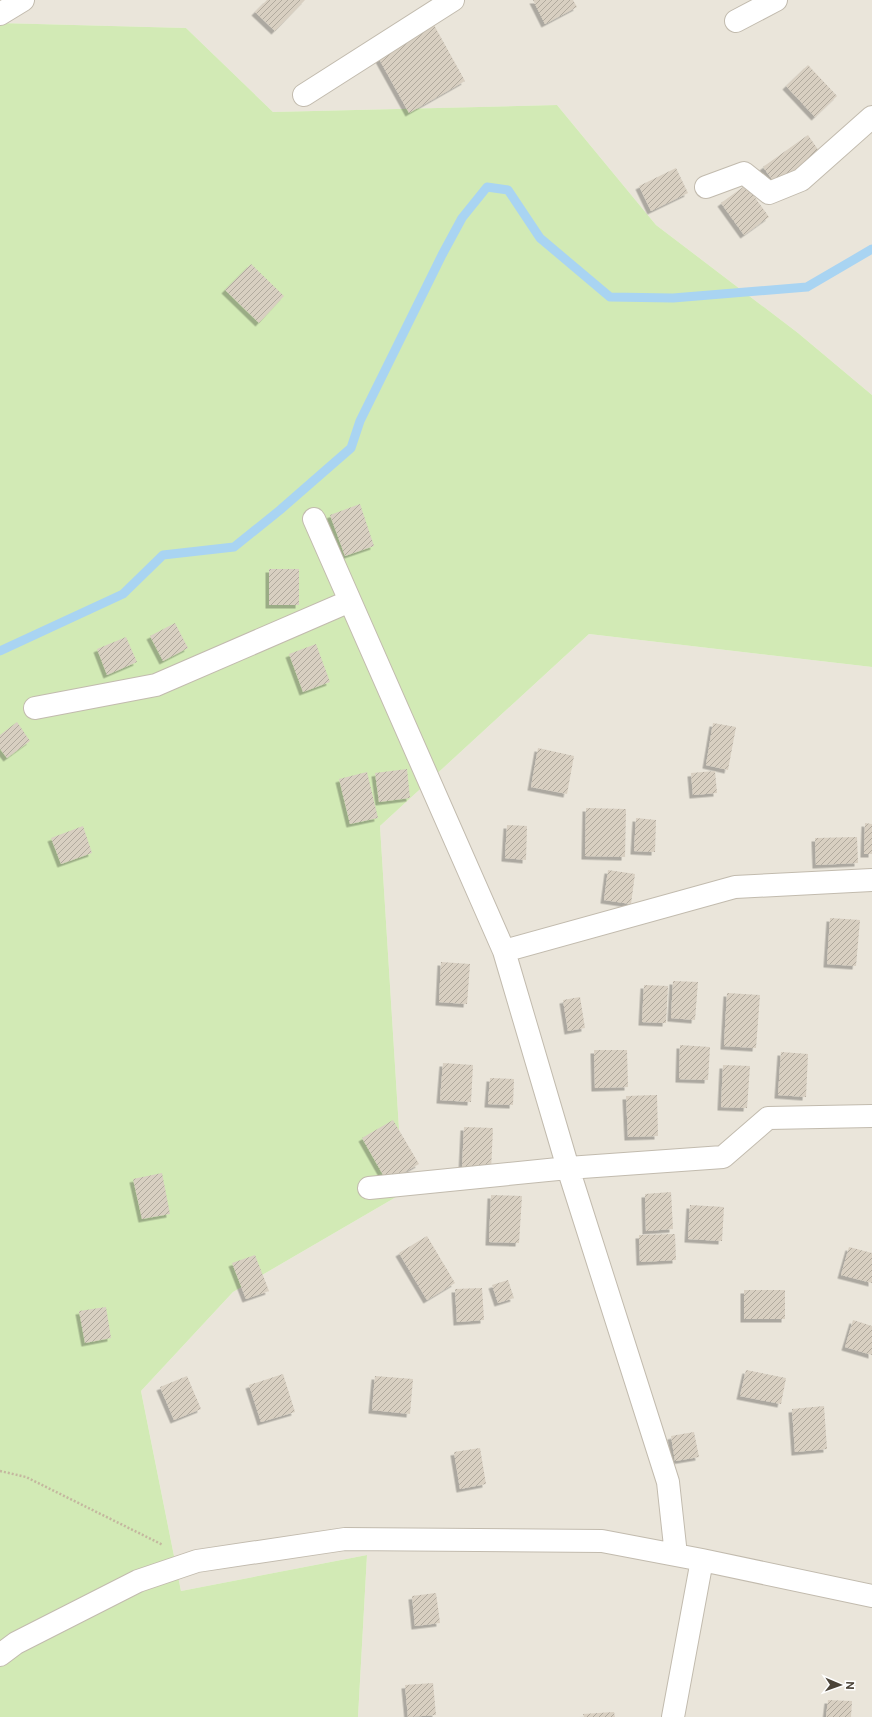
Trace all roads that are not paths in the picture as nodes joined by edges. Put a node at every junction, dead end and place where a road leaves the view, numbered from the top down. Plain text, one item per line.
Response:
1 (23, 0) edge
2 (453, 0) edge
3 (776, 0) edge
4 (0, 14) edge
5 (736, 21) dead end
6 (304, 95) dead end
7 (872, 117) edge
8 (706, 187) dead end
9 (314, 519) dead end
10 (350, 601) junction
11 (35, 708) dead end
12 (872, 880) edge
13 (504, 951) junction
14 (872, 1116) edge
15 (568, 1168) junction
16 (369, 1188) dead end
17 (676, 1555) junction
18 (702, 1560) junction
19 (872, 1596) edge
20 (0, 1655) edge
21 (673, 1717) edge

1 - 4 street
2 - 6 street
3 - 5 street
7 - 8 street
9 - 10 street
10 - 11 street
10 - 13 street
12 - 13 street
13 - 15 street
14 - 15 street
15 - 16 street
15 - 17 street
17 - 18 street
17 - 20 street
18 - 19 street
18 - 21 street

